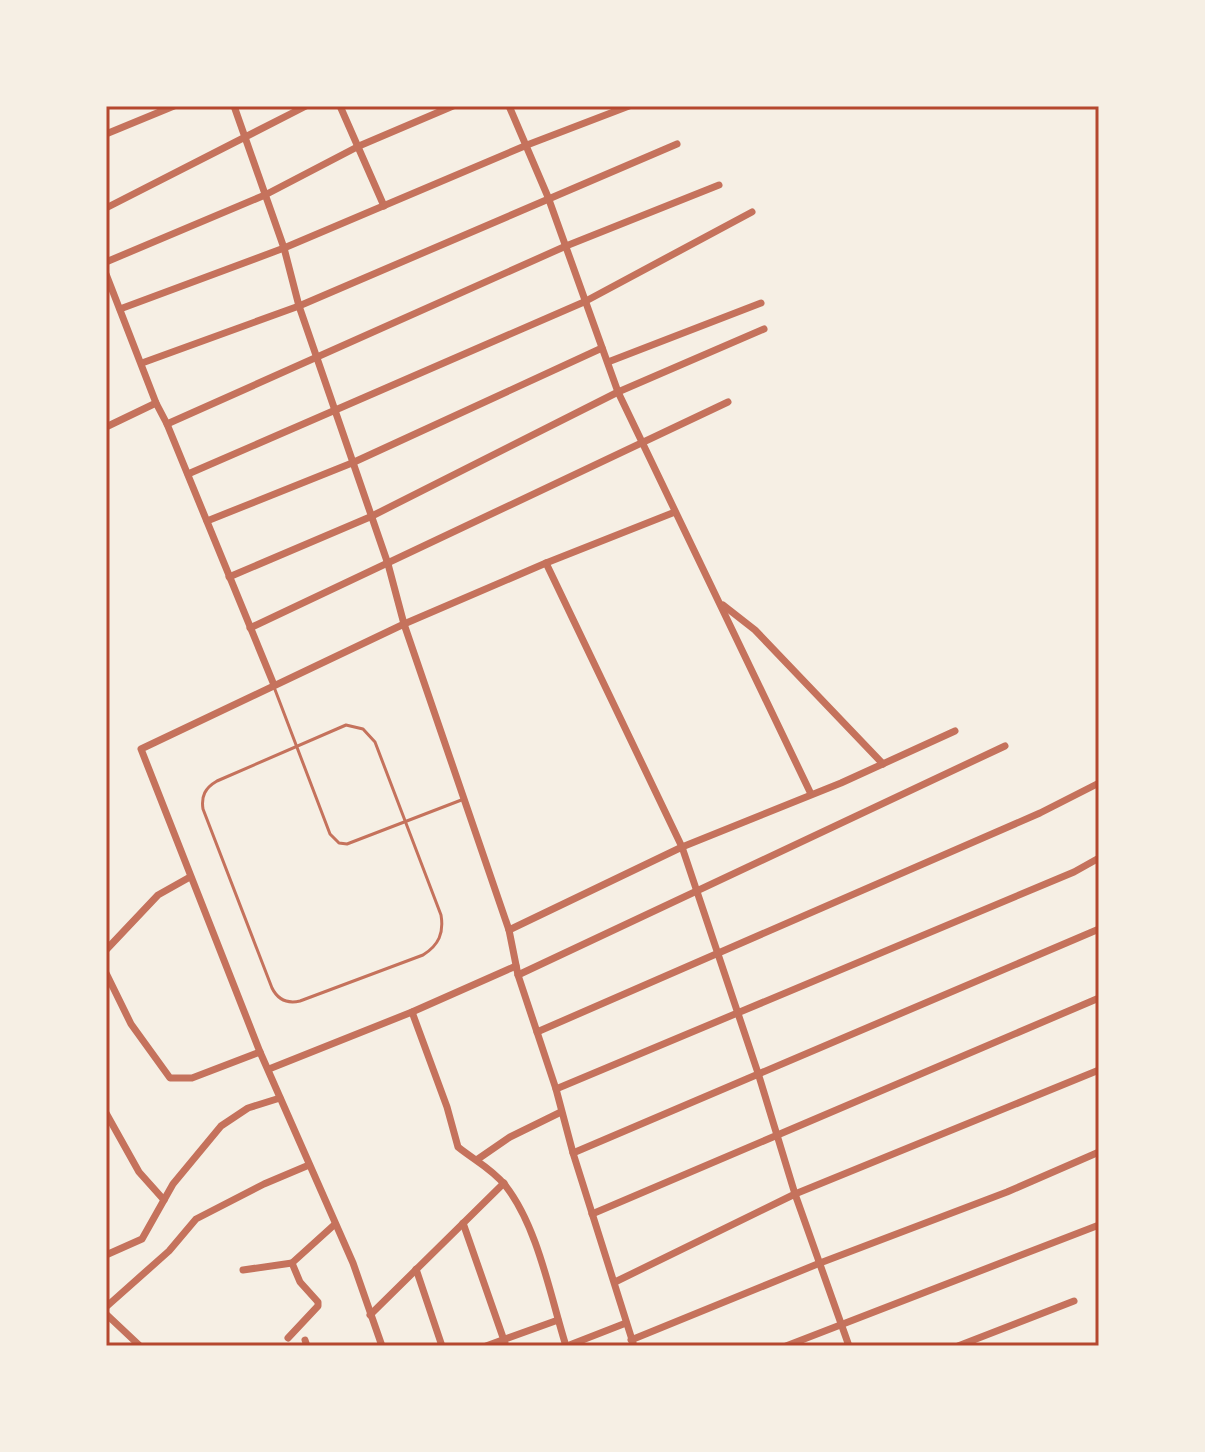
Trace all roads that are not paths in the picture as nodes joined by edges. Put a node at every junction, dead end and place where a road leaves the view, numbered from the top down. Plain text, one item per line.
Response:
1 (174, 106) edge
2 (234, 106) edge
3 (306, 106) edge
4 (340, 106) edge
5 (453, 106) edge
6 (509, 106) edge
7 (629, 106) edge
8 (106, 134) edge
9 (245, 139) junction
10 (677, 144) dead end
11 (527, 145) junction
12 (359, 146) junction
13 (719, 185) dead end
14 (265, 195) junction
15 (548, 197) junction
16 (384, 206) junction
17 (106, 208) edge
18 (752, 212) dead end
19 (566, 246) junction
20 (284, 248) junction
21 (106, 262) edge
22 (106, 276) edge
23 (584, 302) junction
24 (761, 303) dead end
25 (299, 306) junction
26 (120, 309) junction
27 (764, 329) dead end
28 (602, 348) junction
29 (317, 357) junction
30 (608, 362) junction
31 (142, 363) junction
32 (618, 392) junction
33 (728, 402) dead end
34 (156, 403) junction
35 (334, 409) junction
36 (167, 424) junction
37 (106, 427) edge
38 (642, 442) junction
39 (352, 463) junction
40 (188, 474) junction
41 (675, 512) junction
42 (370, 517) junction
43 (207, 521) junction
44 (546, 563) junction
45 (388, 564) junction
46 (229, 577) junction
47 (721, 603) junction
48 (404, 624) junction
49 (250, 628) junction
50 (274, 685) junction
51 (955, 731) dead end
52 (297, 746) junction
53 (1005, 746) dead end
54 (883, 764) junction
55 (1099, 783) edge
56 (811, 794) junction
57 (464, 799) junction
58 (405, 821) junction
59 (682, 847) junction
60 (1099, 858) edge
61 (190, 877) junction
62 (698, 889) junction
63 (1099, 929) edge
64 (509, 930) junction
65 (106, 950) edge
66 (717, 952) junction
67 (517, 971) junction
68 (106, 973) edge
69 (1099, 998) edge
70 (412, 1012) junction
71 (738, 1013) junction
72 (537, 1032) junction
73 (260, 1052) junction
74 (269, 1069) junction
75 (1099, 1070) edge
76 (758, 1073) junction
77 (556, 1089) junction
78 (280, 1098) junction
79 (561, 1112) junction
80 (106, 1113) edge
81 (777, 1135) junction
82 (1099, 1152) edge
83 (573, 1153) junction
84 (478, 1159) junction
85 (309, 1165) junction
86 (504, 1183) junction
87 (795, 1194) junction
88 (164, 1200) junction
89 (592, 1214) junction
90 (463, 1223) junction
91 (334, 1225) junction
92 (1099, 1225) edge
93 (106, 1255) edge
94 (292, 1263) junction
95 (820, 1263) junction
96 (416, 1269) junction
97 (243, 1270) dead end
98 (615, 1282) junction
99 (1074, 1301) dead end
100 (106, 1307) edge
101 (106, 1314) edge
102 (370, 1315) junction
103 (558, 1320) junction
104 (626, 1323) junction
105 (842, 1323) junction
106 (288, 1338) dead end
107 (505, 1343) edge
108 (632, 1343) edge
109 (140, 1346) edge
110 (382, 1346) edge
111 (442, 1346) edge
112 (486, 1346) edge
113 (566, 1346) edge
114 (786, 1346) edge
115 (849, 1346) edge
116 (958, 1346) edge

1 - 8 street
2 - 9 street
3 - 9 street
4 - 12 street
5 - 12 street
6 - 11 street
7 - 11 street
9 - 14 street
9 - 17 street
10 - 15 street
11 - 15 street
11 - 16 street
12 - 14 street
12 - 16 street
13 - 19 street
14 - 20 street
14 - 21 street
15 - 19 street
15 - 25 street
16 - 20 street
18 - 23 street
19 - 23 street
19 - 29 street
20 - 25 street
20 - 26 street
22 - 26 street
23 - 28 street
23 - 35 street
24 - 30 street
25 - 29 street
25 - 31 street
26 - 31 street
27 - 32 street
28 - 30 street
28 - 39 street
29 - 35 street
29 - 36 street
30 - 32 street
31 - 34 street
32 - 38 street
32 - 42 street
33 - 38 street
34 - 36 street
34 - 37 street
35 - 39 street
35 - 40 street
36 - 40 street
38 - 41 street
38 - 45 street
39 - 42 street
39 - 43 street
40 - 43 street
41 - 44 street
41 - 47 street
42 - 45 street
42 - 46 street
43 - 46 street
44 - 48 street
44 - 59 street
45 - 48 street
45 - 49 street
46 - 49 street
47 - 54 street
47 - 56 street
48 - 50 street
48 - 57 street
49 - 50 street
50 - 52 lane
50 - 61 street
51 - 54 street
52 - 58 lane
52 - 58 lane
52 - 58 lane
53 - 62 street
54 - 56 street
55 - 66 street
56 - 59 street
57 - 58 lane
57 - 64 street
59 - 62 street
59 - 64 street
60 - 71 street
61 - 65 street
61 - 73 street
62 - 66 street
62 - 67 street
63 - 76 street
64 - 67 street
66 - 71 street
66 - 72 street
67 - 70 street
67 - 72 street
68 - 73 street
69 - 81 street
70 - 74 street
70 - 84 street
71 - 76 street
71 - 77 street
72 - 77 street
73 - 74 street
74 - 78 street
75 - 87 street
76 - 81 street
76 - 83 street
77 - 79 street
78 - 85 street
78 - 88 street
79 - 83 street
79 - 84 street
80 - 88 street
81 - 87 street
81 - 89 street
82 - 95 street
83 - 89 street
84 - 86 street
85 - 91 street
85 - 100 street
86 - 90 street
86 - 103 street
87 - 95 street
87 - 98 street
88 - 93 street
89 - 98 street
90 - 96 street
90 - 107 street
91 - 94 street
91 - 102 street
92 - 105 street
94 - 97 street
94 - 106 street
95 - 105 street
95 - 108 street
96 - 102 street
96 - 111 street
98 - 104 street
99 - 116 street
101 - 109 street
102 - 110 street
103 - 107 street
103 - 113 street
104 - 108 street
104 - 113 street
105 - 114 street
105 - 115 street
107 - 112 street

